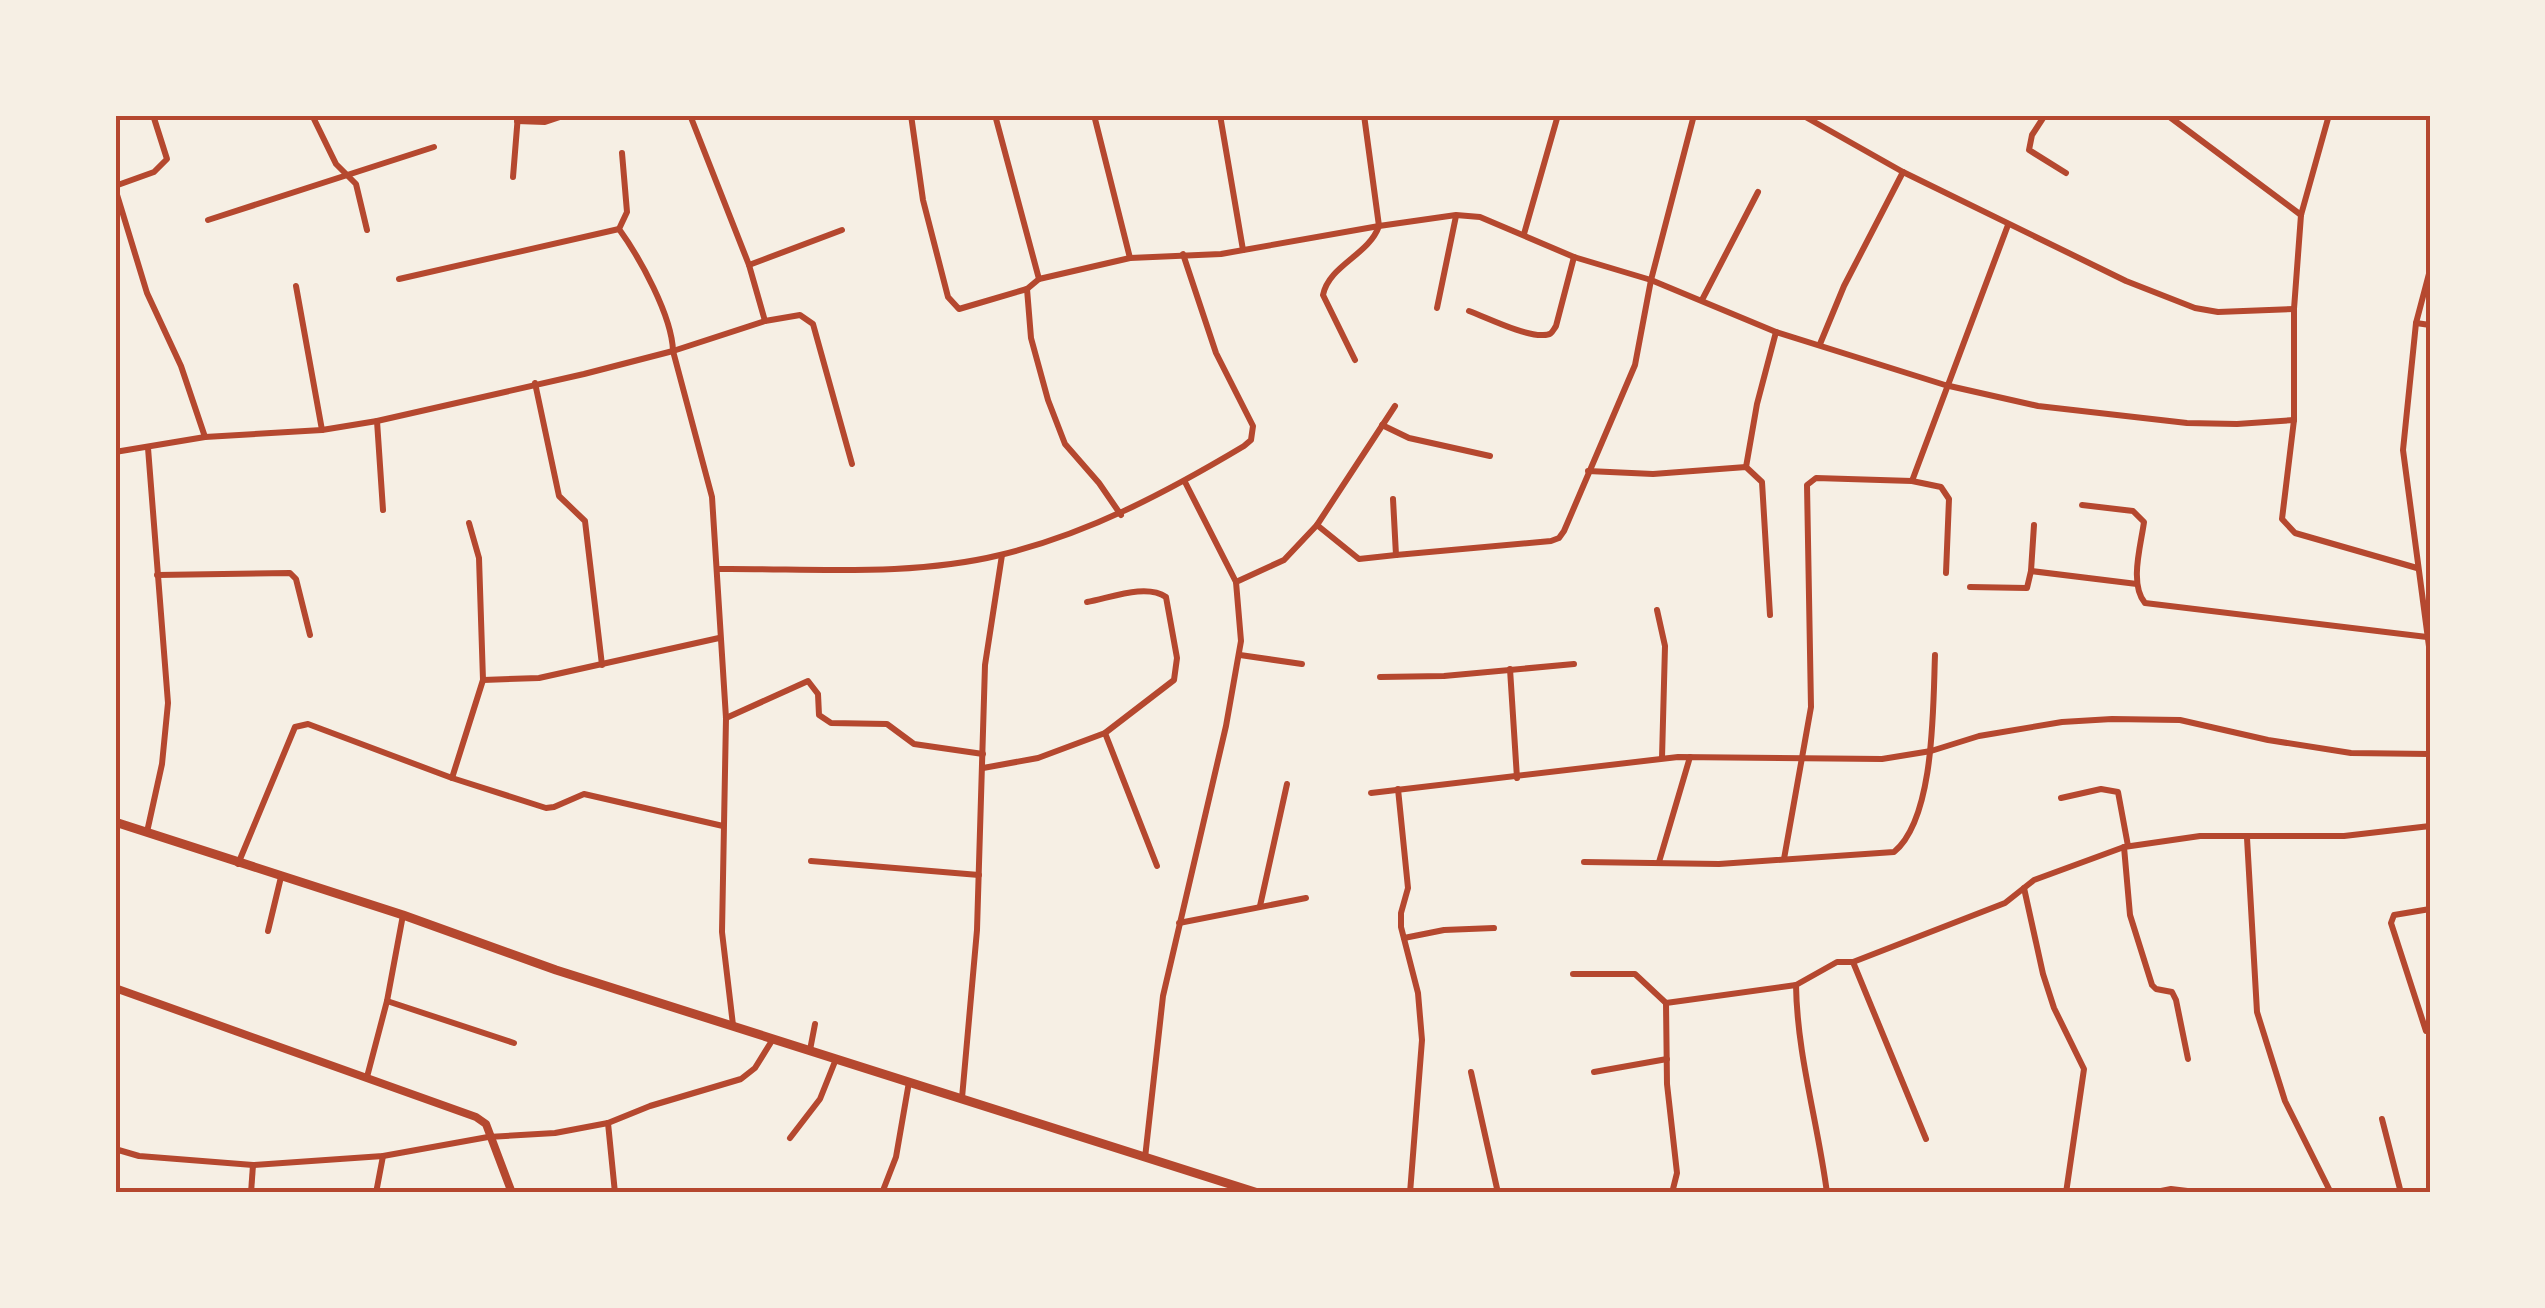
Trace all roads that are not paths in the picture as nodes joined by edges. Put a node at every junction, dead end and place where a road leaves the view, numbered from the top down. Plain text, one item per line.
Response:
1 (153, 115) edge
2 (312, 115) edge
3 (566, 115) edge
4 (690, 115) edge
5 (911, 115) edge
6 (995, 115) edge
7 (1094, 115) edge
8 (1220, 115) edge
9 (1364, 115) edge
10 (1558, 115) edge
11 (1694, 115) edge
12 (1802, 115) edge
13 (2045, 115) edge
14 (2167, 115) edge
15 (2330, 115) edge
16 (518, 118) edge
17 (434, 147) dead end
18 (622, 153) dead end
19 (1902, 172) junction
20 (2066, 174) dead end
21 (344, 175) junction
22 (513, 177) dead end
23 (115, 187) edge
24 (1758, 192) dead end
25 (1456, 215) junction
26 (2301, 215) junction
27 (208, 220) dead end
28 (2008, 224) junction
29 (1380, 226) junction
30 (619, 229) junction
31 (366, 230) dead end
32 (842, 230) dead end
33 (1524, 234) junction
34 (1243, 250) junction
35 (1184, 254) junction
36 (1574, 256) junction
37 (1130, 258) junction
38 (749, 264) junction
39 (2430, 270) edge
40 (1039, 278) junction
41 (399, 279) dead end
42 (1651, 280) junction
43 (296, 286) dead end
44 (1028, 289) junction
45 (1702, 300) junction
46 (1437, 308) dead end
47 (2294, 310) junction
48 (1469, 312) dead end
49 (765, 321) junction
50 (2416, 324) junction
51 (2430, 325) edge
52 (1776, 332) junction
53 (1820, 344) junction
54 (674, 352) junction
55 (1355, 360) dead end
56 (535, 383) junction
57 (1946, 385) junction
58 (1394, 406) dead end
59 (2294, 420) junction
60 (377, 421) junction
61 (1382, 425) junction
62 (322, 430) junction
63 (205, 437) junction
64 (148, 448) junction
65 (115, 452) edge
66 (1490, 456) dead end
67 (852, 464) dead end
68 (1746, 467) junction
69 (1588, 471) junction
70 (1912, 481) junction
71 (1185, 482) junction
72 (1393, 498) dead end
73 (2082, 505) dead end
74 (383, 510) dead end
75 (1120, 515) junction
76 (469, 523) dead end
77 (1317, 525) junction
78 (2034, 525) dead end
79 (1002, 555) junction
80 (1396, 555) junction
81 (2417, 568) junction
82 (717, 569) junction
83 (2031, 571) junction
84 (1946, 572) dead end
85 (156, 574) junction
86 (1236, 582) junction
87 (2137, 584) junction
88 (1970, 587) dead end
89 (1087, 602) dead end
90 (1657, 610) dead end
91 (1770, 615) dead end
92 (310, 635) dead end
93 (2427, 637) junction
94 (720, 638) junction
95 (1240, 654) junction
96 (2430, 654) edge
97 (1935, 655) dead end
98 (1302, 664) dead end
99 (1574, 664) dead end
100 (602, 665) junction
101 (1510, 668) junction
102 (1380, 677) dead end
103 (482, 680) junction
104 (726, 718) junction
105 (1105, 733) junction
106 (1930, 751) junction
107 (983, 754) junction
108 (2430, 754) edge
109 (1690, 757) junction
110 (1662, 758) junction
111 (1804, 759) junction
112 (983, 768) junction
113 (452, 778) junction
114 (1517, 778) junction
115 (1287, 784) dead end
116 (1398, 789) junction
117 (1371, 793) dead end
118 (2061, 798) dead end
119 (115, 822) edge
120 (723, 826) junction
121 (2430, 826) edge
122 (147, 833) junction
123 (2247, 838) junction
124 (2126, 846) junction
125 (1784, 859) junction
126 (811, 862) dead end
127 (1584, 862) dead end
128 (1659, 862) junction
129 (238, 864) junction
130 (1157, 866) dead end
131 (979, 876) junction
132 (281, 877) junction
133 (2024, 888) junction
134 (1306, 898) dead end
135 (1260, 906) junction
136 (2430, 909) edge
137 (402, 914) junction
138 (1179, 923) junction
139 (1494, 928) dead end
140 (268, 931) dead end
141 (1404, 938) junction
142 (1853, 962) junction
143 (1573, 974) dead end
144 (1796, 984) junction
145 (115, 988) edge
146 (388, 1001) junction
147 (1666, 1003) junction
148 (815, 1024) dead end
149 (733, 1025) junction
150 (2426, 1031) dead end
151 (772, 1038) junction
152 (514, 1042) dead end
153 (810, 1052) junction
154 (836, 1059) junction
155 (1667, 1059) junction
156 (2188, 1059) dead end
157 (1471, 1072) dead end
158 (1594, 1072) dead end
159 (367, 1077) junction
160 (909, 1082) junction
161 (962, 1098) junction
162 (2382, 1119) dead end
163 (608, 1123) junction
164 (488, 1137) junction
165 (790, 1138) dead end
166 (1926, 1139) dead end
167 (115, 1149) edge
168 (384, 1156) junction
169 (1144, 1159) junction
170 (253, 1165) junction
171 (2171, 1191) edge
172 (251, 1193) edge
173 (376, 1193) edge
174 (512, 1193) edge
175 (615, 1193) edge
176 (882, 1193) edge
177 (1258, 1193) edge
178 (1410, 1193) edge
179 (1498, 1193) edge
180 (1672, 1193) edge
181 (1827, 1193) edge
182 (2066, 1193) edge
183 (2152, 1193) edge
184 (2204, 1193) edge
185 (2331, 1193) edge
186 (2401, 1193) edge

1 - 23 street
2 - 21 street
3 - 16 street
4 - 38 street
5 - 44 street
6 - 40 street
7 - 37 street
8 - 34 street
9 - 29 street
10 - 33 street
11 - 42 street
12 - 19 street
13 - 20 street
14 - 26 street
15 - 26 street
16 - 22 street
17 - 21 street
18 - 30 street
19 - 28 street
19 - 53 street
21 - 27 street
21 - 31 street
23 - 63 street
24 - 45 street
25 - 29 street
25 - 33 street
25 - 46 street
26 - 47 street
28 - 47 street
28 - 57 street
29 - 34 street
29 - 55 street
30 - 41 street
30 - 54 street
32 - 38 street
33 - 36 street
34 - 35 street
35 - 37 street
35 - 71 street
36 - 42 street
36 - 48 street
37 - 40 street
38 - 49 street
39 - 50 street
40 - 44 street
42 - 45 street
42 - 69 street
43 - 62 street
44 - 75 street
45 - 52 street
47 - 59 street
49 - 54 street
49 - 67 street
50 - 51 street
50 - 81 street
52 - 53 street
52 - 68 street
53 - 57 street
54 - 56 street
54 - 82 street
56 - 60 street
56 - 100 street
57 - 59 street
57 - 70 street
58 - 61 street
59 - 81 street
60 - 62 street
60 - 74 street
61 - 66 street
61 - 77 street
62 - 63 street
63 - 64 street
64 - 65 street
64 - 85 street
68 - 69 street
68 - 91 street
69 - 80 street
70 - 84 street
70 - 111 street
71 - 75 street
71 - 86 street
72 - 80 street
73 - 87 street
75 - 79 street
76 - 103 street
77 - 80 street
77 - 86 street
78 - 83 street
79 - 82 street
79 - 107 street
81 - 93 street
82 - 94 street
83 - 87 street
83 - 88 street
85 - 92 street
85 - 122 street
86 - 95 street
87 - 93 street
89 - 105 street
90 - 110 street
93 - 96 street
94 - 100 street
94 - 104 street
95 - 98 street
95 - 138 street
97 - 106 street
99 - 101 street
100 - 103 street
101 - 102 street
101 - 114 street
103 - 113 street
104 - 107 street
104 - 120 street
105 - 112 street
105 - 130 street
106 - 108 street
106 - 111 street
106 - 125 street
107 - 112 street
109 - 110 street
109 - 111 street
109 - 128 street
110 - 114 street
111 - 125 street
112 - 131 street
113 - 120 street
113 - 129 street
114 - 116 street
115 - 135 street
116 - 117 street
116 - 141 street
118 - 124 street
119 - 122 main road
120 - 149 street
121 - 123 street
122 - 129 main road
123 - 124 street
123 - 185 street
124 - 133 street
124 - 156 street
125 - 128 street
126 - 131 street
127 - 128 street
129 - 132 main road
131 - 161 street
132 - 137 main road
132 - 140 street
133 - 142 street
133 - 182 street
134 - 135 street
135 - 138 street
136 - 150 street
137 - 146 street
137 - 149 main road
138 - 169 street
139 - 141 street
141 - 178 street
142 - 144 street
142 - 166 street
143 - 147 street
144 - 147 street
144 - 181 street
145 - 159 street
146 - 152 street
146 - 159 street
147 - 155 street
148 - 153 street
149 - 151 main road
151 - 153 main road
151 - 163 street
153 - 154 main road
154 - 160 main road
154 - 165 street
155 - 158 street
155 - 180 street
157 - 179 street
159 - 164 street
160 - 161 main road
160 - 176 street
161 - 169 main road
162 - 186 street
163 - 164 street
163 - 175 street
164 - 168 street
164 - 174 street
167 - 170 street
168 - 170 street
168 - 173 street
169 - 177 main road
170 - 172 street
171 - 183 street
171 - 184 street

